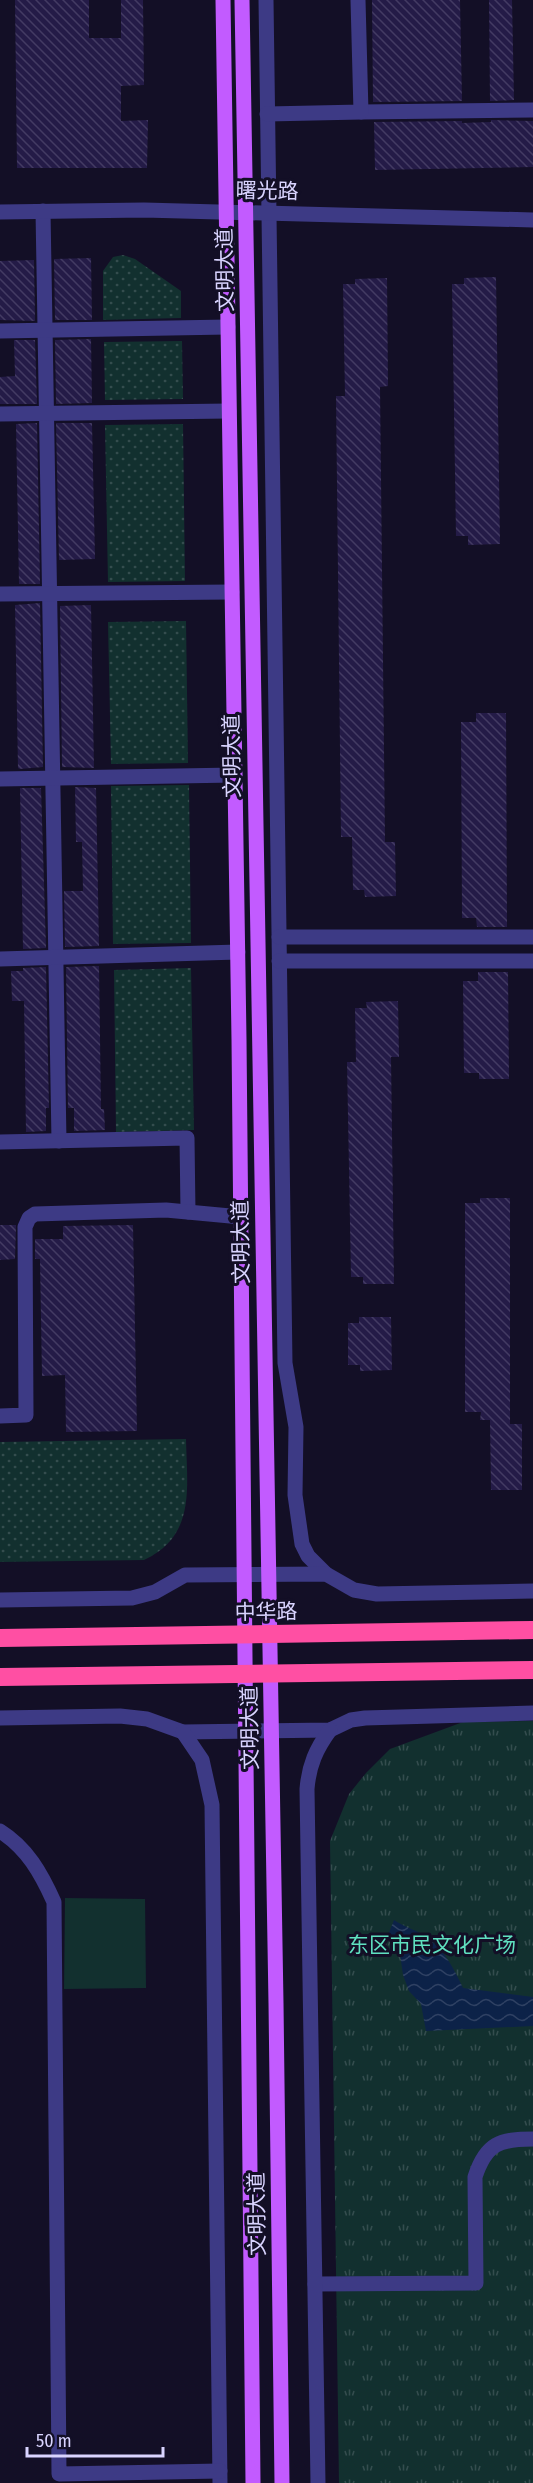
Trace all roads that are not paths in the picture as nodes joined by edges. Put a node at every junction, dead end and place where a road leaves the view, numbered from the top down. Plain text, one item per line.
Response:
1 (223, 0) edge
2 (242, 0) edge
3 (266, 0) edge
4 (358, 0) edge
5 (533, 110) edge
6 (361, 112) junction
7 (267, 114) junction
8 (43, 211) junction
9 (0, 212) edge
10 (226, 212) junction
11 (245, 212) junction
12 (268, 212) junction
13 (533, 220) edge
14 (228, 327) junction
15 (45, 330) junction
16 (0, 331) edge
17 (230, 411) junction
18 (46, 413) junction
19 (0, 414) edge
20 (232, 592) junction
21 (0, 594) edge
22 (50, 594) junction
23 (235, 775) junction
24 (53, 778) junction
25 (0, 779) edge
26 (279, 937) junction
27 (533, 937) edge
28 (238, 952) junction
29 (55, 957) junction
30 (0, 959) edge
31 (279, 961) junction
32 (533, 961) edge
33 (59, 1141) junction
34 (0, 1142) edge
35 (188, 1212) junction
36 (241, 1217) junction
37 (0, 1416) edge
38 (244, 1574) junction
39 (268, 1574) junction
40 (326, 1574) junction
41 (533, 1591) edge
42 (0, 1600) edge
43 (533, 1630) edge
44 (244, 1634) junction
45 (269, 1634) junction
46 (0, 1638) edge
47 (533, 1670) edge
48 (244, 1674) junction
49 (270, 1674) junction
50 (0, 1677) edge
51 (533, 1713) edge
52 (0, 1718) edge
53 (330, 1730) junction
54 (245, 1731) junction
55 (271, 1731) junction
56 (183, 1732) junction
57 (0, 1831) edge
58 (533, 2139) edge
59 (315, 2284) junction
60 (220, 2477) edge
61 (253, 2483) edge
62 (282, 2483) edge
63 (318, 2483) edge

1 - 10 main road, 文明大道
2 - 11 main road, 文明大道
3 - 7 street
4 - 6 street
5 - 6 street
6 - 7 street
7 - 12 street
8 - 9 street, 曙光路
8 - 10 street, 曙光路
8 - 15 street
10 - 11 street, 曙光路
10 - 14 main road, 文明大道
11 - 12 street, 曙光路
11 - 39 main road, 文明大道
12 - 13 street, 曙光路
12 - 26 street
14 - 15 street
14 - 17 main road, 文明大道
15 - 16 street
15 - 18 street
17 - 18 street
17 - 20 main road, 文明大道
18 - 19 street
18 - 22 street
20 - 22 street
20 - 23 main road, 文明大道
21 - 22 street
22 - 24 street
23 - 24 street
23 - 28 main road, 文明大道
24 - 25 street
24 - 29 street
26 - 27 street
26 - 31 street
28 - 29 street
28 - 36 main road, 文明大道
29 - 30 street
29 - 33 street
31 - 32 street
31 - 40 street
33 - 34 street
33 - 35 street
35 - 36 street
35 - 37 street
36 - 38 main road, 文明大道
38 - 39 street
38 - 42 street
38 - 44 main road, 文明大道
39 - 40 street
39 - 45 main road, 文明大道
40 - 41 street
43 - 45 highway, 中华路
44 - 45 highway, 中华路
44 - 46 highway, 中华路
44 - 48 main road, 文明大道
45 - 49 main road, 文明大道
47 - 49 highway
48 - 49 highway
48 - 50 highway
48 - 54 main road, 文明大道
49 - 55 main road, 文明大道
51 - 53 street
52 - 56 street
53 - 55 street
53 - 59 street
54 - 55 street
54 - 56 street
54 - 61 main road, 文明大道
55 - 62 main road, 文明大道
56 - 60 street
57 - 60 street
58 - 59 street
59 - 63 street

